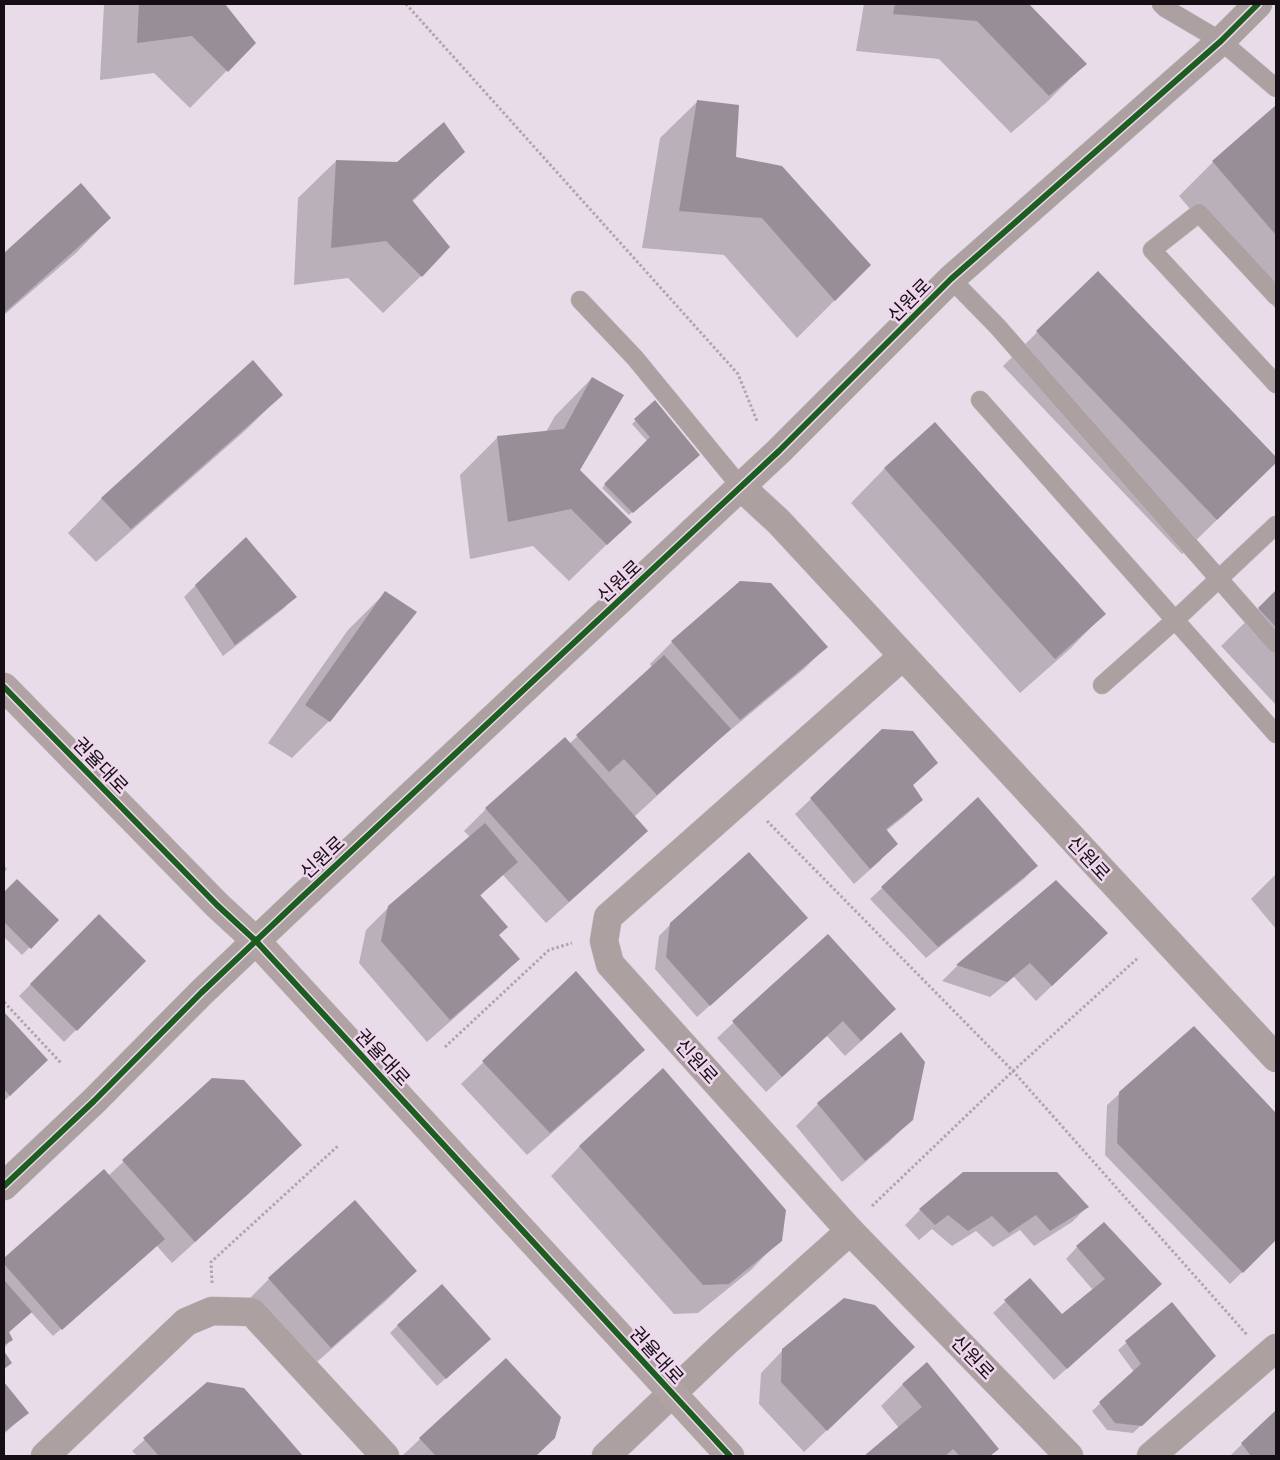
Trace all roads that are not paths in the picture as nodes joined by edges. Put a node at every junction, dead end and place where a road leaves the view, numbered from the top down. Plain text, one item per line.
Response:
1 (1161, 4) edge
2 (1258, 4) edge
3 (1220, 41) junction
4 (1276, 88) edge
5 (951, 279) junction
6 (1276, 296) edge
7 (580, 300) dead end
8 (1276, 384) edge
9 (980, 400) dead end
10 (740, 486) junction
11 (1276, 525) edge
12 (1219, 578) junction
13 (1174, 620) junction
14 (1276, 644) edge
15 (903, 656) junction
16 (1102, 685) dead end
17 (4, 687) edge
18 (1276, 734) edge
19 (256, 941) junction
20 (1276, 1058) edge
21 (4, 1186) edge
22 (850, 1231) junction
23 (1264, 1344) edge
24 (671, 1393) junction
25 (45, 1456) edge
26 (385, 1456) edge
27 (606, 1456) edge
28 (730, 1456) edge
29 (1069, 1456) edge
30 (1151, 1456) edge

1 - 3 lane
2 - 3 street, 신원로
3 - 4 lane
3 - 5 street, 신원로
5 - 10 street, 신원로
5 - 12 lane
6 - 8 lane
7 - 10 lane
9 - 13 lane
10 - 15 street, 신원로
10 - 19 street, 신원로
11 - 12 lane
12 - 13 lane
12 - 14 lane
13 - 16 lane
13 - 18 lane
15 - 20 street, 신원로
15 - 22 street, 신원로
17 - 19 main road, 권율대로
19 - 21 street, 신원로
19 - 24 main road, 권율대로
22 - 24 street
22 - 29 street, 신원로
23 - 30 street
24 - 27 street, 권율대로
24 - 28 main road, 권율대로
25 - 26 street

